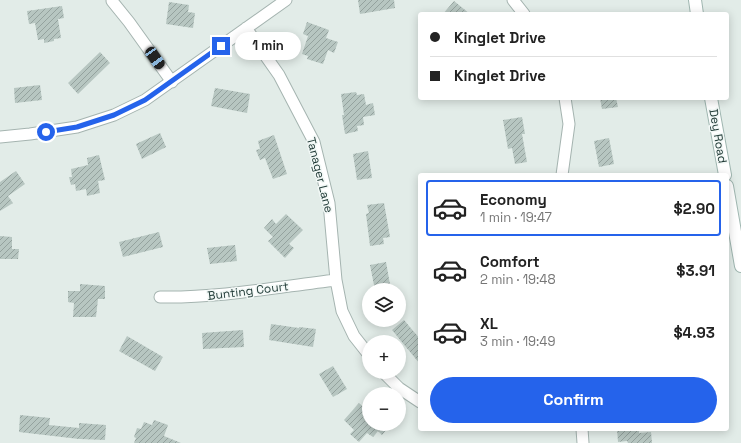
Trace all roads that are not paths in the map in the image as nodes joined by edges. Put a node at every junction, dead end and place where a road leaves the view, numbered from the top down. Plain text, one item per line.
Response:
1 (286, 0) edge
2 (513, 0) edge
3 (695, 0) edge
4 (112, 1) edge
5 (522, 12) edge
6 (697, 12) edge
7 (246, 28) junction
8 (172, 82) junction
9 (565, 100) edge
10 (712, 100) edge
11 (0, 137) edge
12 (562, 173) edge
13 (725, 173) edge
14 (729, 197) edge
15 (741, 266) edge
16 (336, 280) junction
17 (160, 297) dead end
18 (362, 346) edge
19 (390, 379) edge
20 (418, 401) edge
21 (582, 431) edge
22 (584, 443) edge

1 - 7 street
2 - 5 street
3 - 6 main road
4 - 8 street
7 - 8 street
7 - 16 street, Tanager Lane
8 - 11 street
9 - 12 street
10 - 13 main road, Dey Road
14 - 15 main road
16 - 17 street, Bunting Court
16 - 18 street, Tanager Lane
19 - 20 street
21 - 22 street

